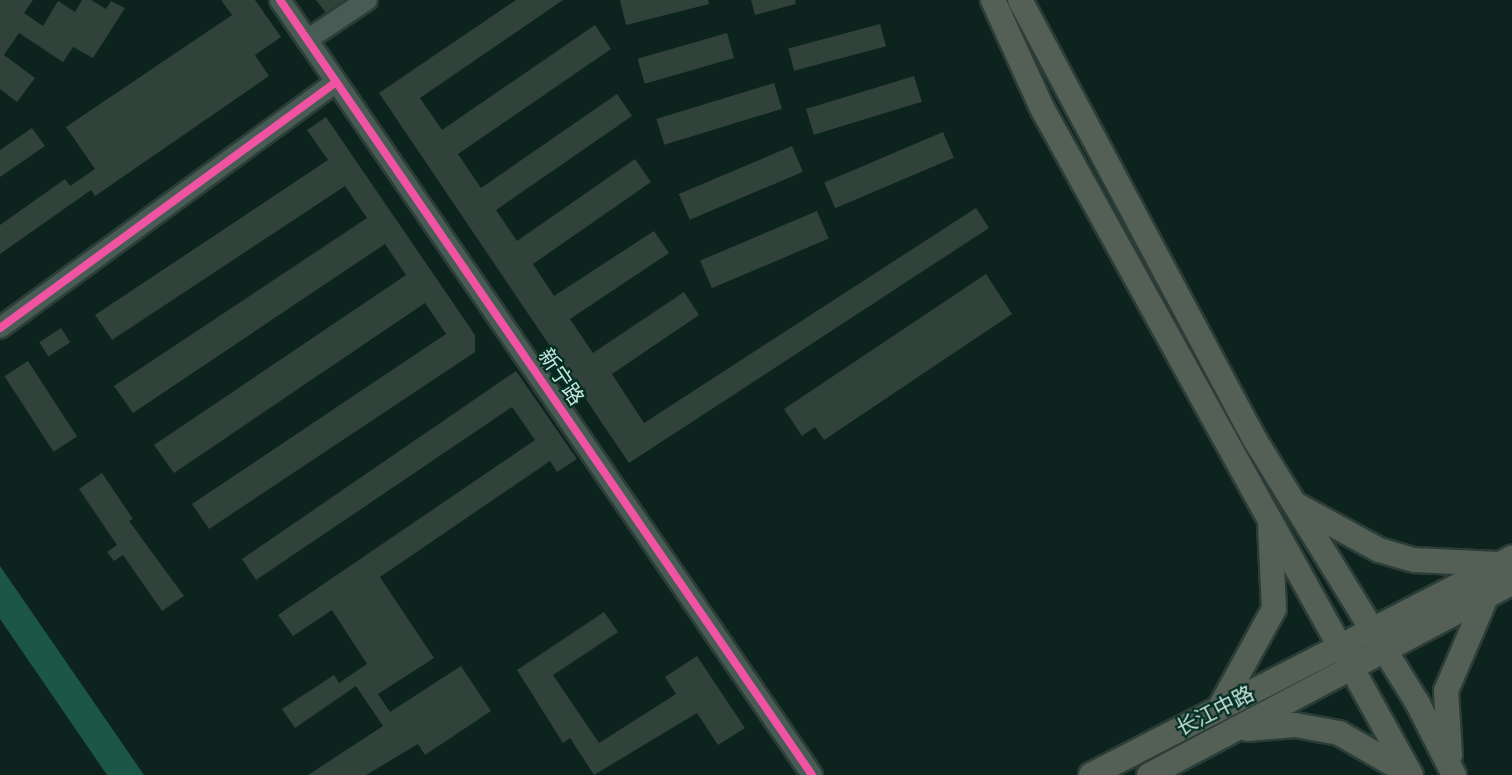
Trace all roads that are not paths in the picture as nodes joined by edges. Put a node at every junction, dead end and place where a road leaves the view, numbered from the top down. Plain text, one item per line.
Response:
1 (280, 0) edge
2 (367, 0) edge
3 (993, 0) edge
4 (1020, 0) edge
5 (307, 40) junction
6 (336, 82) junction
7 (0, 328) edge
8 (1295, 504) junction
9 (1270, 520) junction
10 (1508, 568) edge
11 (1486, 597) junction
12 (1372, 630) junction
13 (1340, 646) junction
14 (1386, 652) junction
15 (1353, 669) junction
16 (1219, 709) junction
17 (1235, 730) junction
18 (1452, 772) edge
19 (812, 775) edge
20 (1091, 775) edge
21 (1149, 775) edge
22 (1411, 775) edge

1 - 5 street, 新宁路
2 - 5 street
3 - 9 main road
4 - 8 main road
5 - 6 street, 新宁路
6 - 7 street
6 - 19 street, 新宁路
8 - 10 main road
8 - 12 main road
9 - 13 main road
9 - 16 main road
10 - 11 main road, 长江中路
10 - 12 main road, 长江中路
11 - 14 main road, 长江中路
11 - 18 main road
12 - 13 main road, 长江中路
12 - 14 main road
13 - 15 main road
13 - 16 main road, 长江中路
14 - 15 main road, 长江中路
14 - 18 main road
15 - 17 main road, 长江中路
15 - 22 main road
16 - 20 main road, 长江中路
17 - 21 main road, 长江中路
17 - 22 main road

